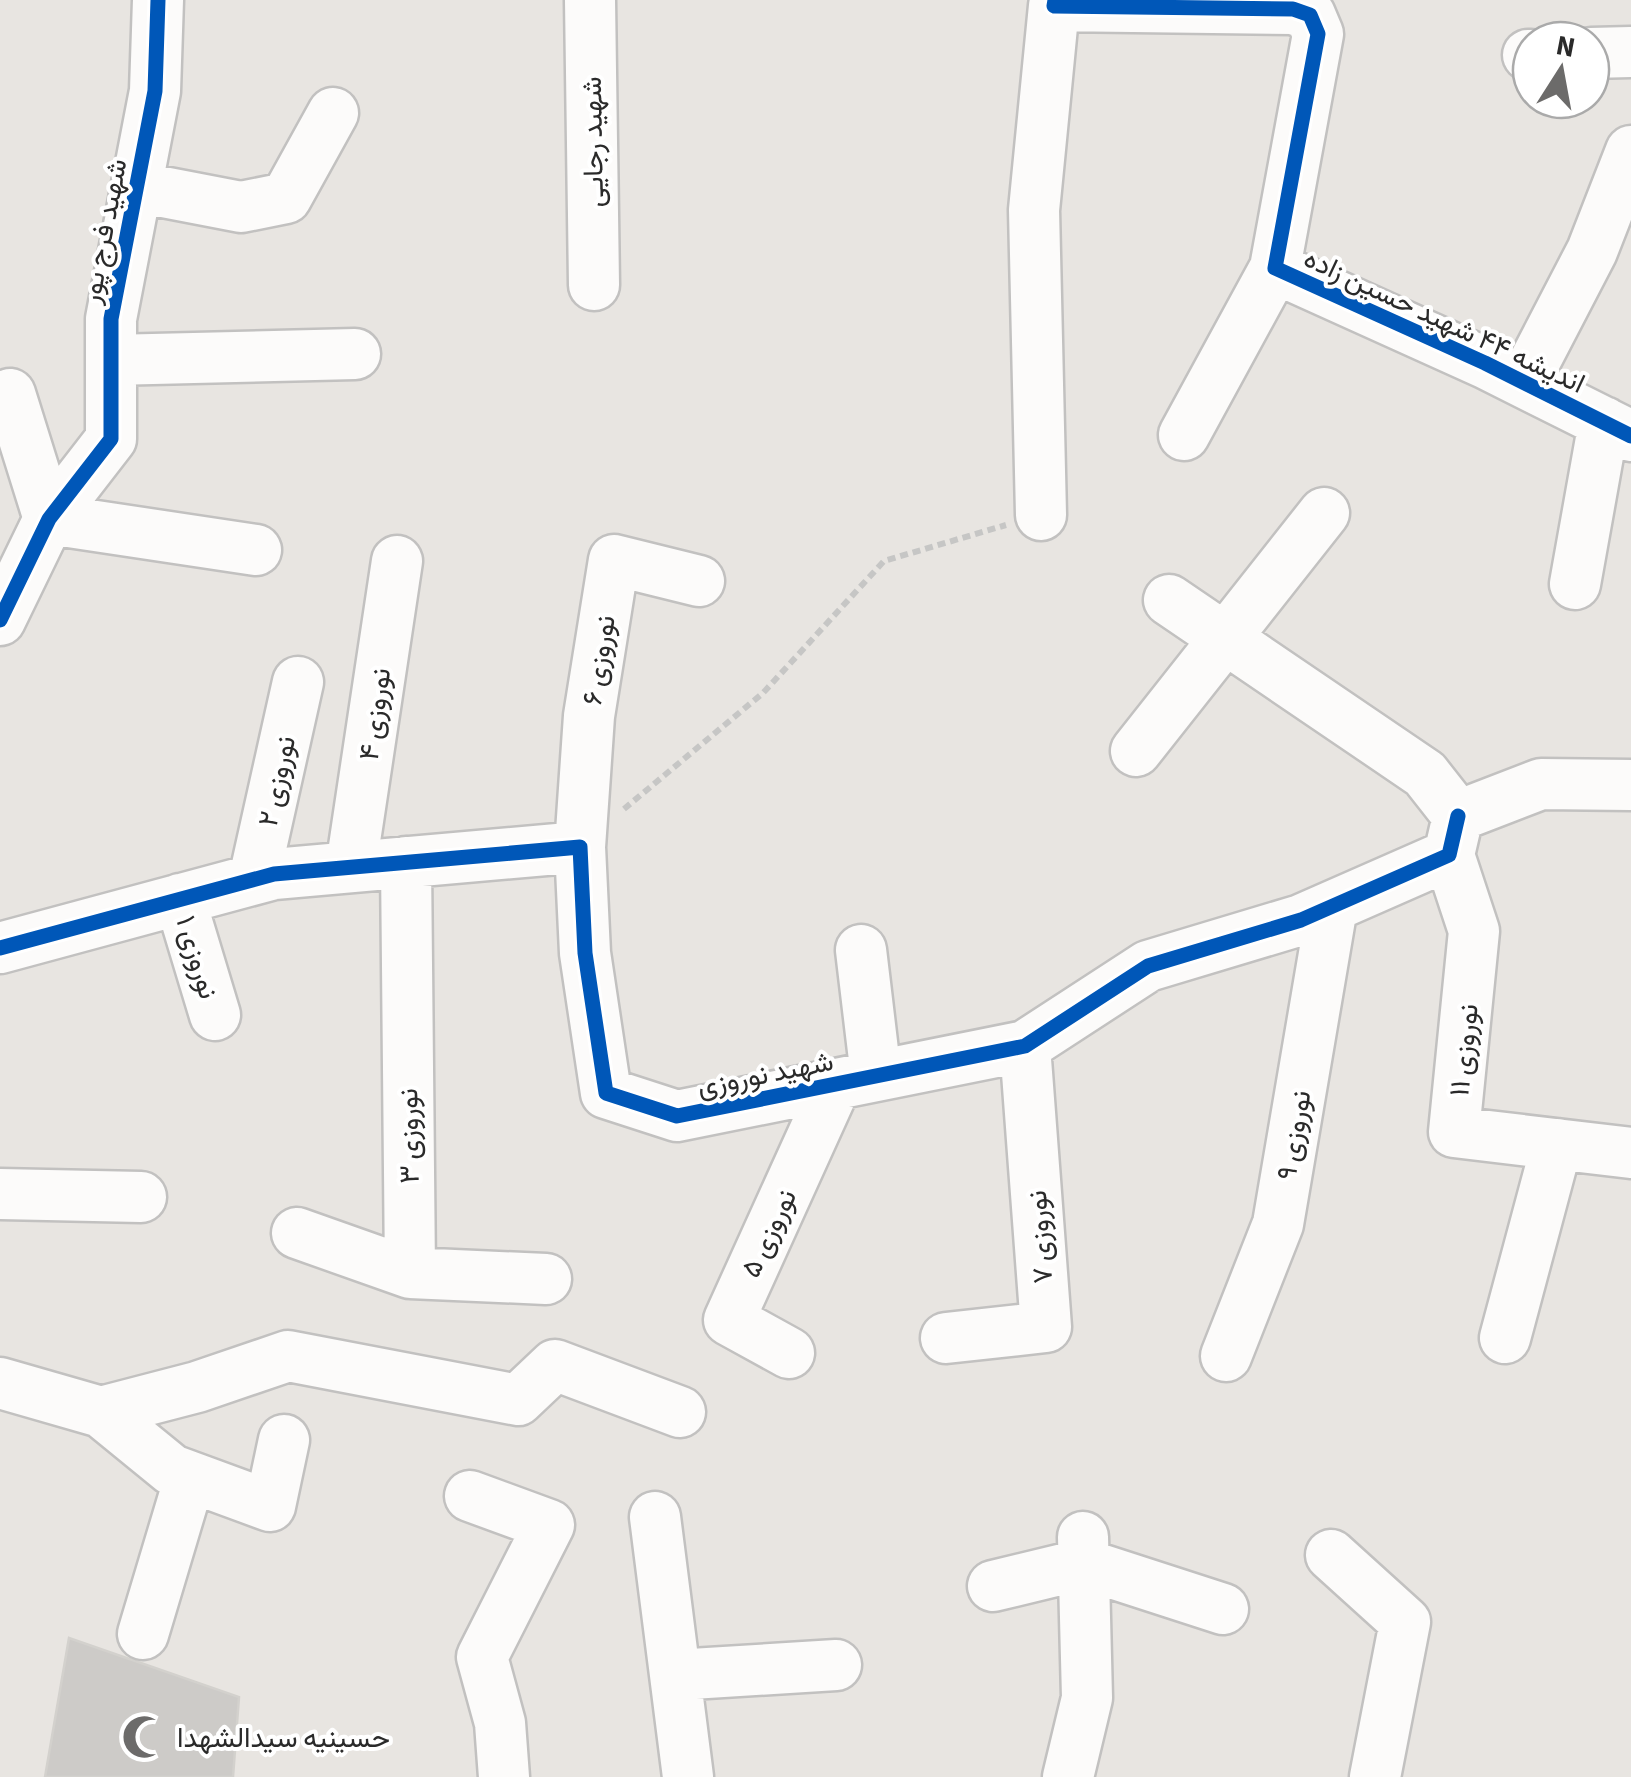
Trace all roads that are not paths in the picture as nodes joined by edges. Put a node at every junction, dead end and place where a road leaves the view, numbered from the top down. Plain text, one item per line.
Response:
1 (158, 0) edge
2 (590, 0) edge
3 (1055, 3) edge
4 (333, 114) dead end
5 (1631, 151) edge
6 (137, 186) junction
7 (1276, 268) junction
8 (594, 284) dead end
9 (355, 354) dead end
10 (111, 360) junction
11 (1524, 382) junction
12 (10, 394) dead end
13 (1618, 429) edge
14 (1184, 435) dead end
15 (1324, 512) dead end
16 (1041, 515) road end
17 (49, 519) junction
18 (256, 550) dead end
19 (397, 561) dead end
20 (699, 581) dead end
21 (1575, 584) dead end
22 (1169, 600) dead end
23 (0, 620) edge
24 (1226, 640) junction
25 (298, 682) dead end
26 (1136, 751) dead end
27 (1631, 785) edge
28 (1453, 836) junction
29 (580, 847) junction
30 (406, 862) junction
31 (351, 867) junction
32 (254, 879) junction
33 (180, 899) junction
34 (1332, 907) junction
35 (0, 948) edge
36 (861, 950) dead end
37 (215, 1015) dead end
38 (1025, 1046) junction
39 (856, 1080) junction
40 (1557, 1144) junction
41 (1631, 1153) edge
42 (0, 1194) edge
43 (141, 1197) dead end
44 (297, 1233) dead end
45 (410, 1273) junction
46 (546, 1279) dead end
47 (946, 1338) dead end
48 (1505, 1338) dead end
49 (789, 1353) dead end
50 (1226, 1356) dead end
51 (0, 1384) edge
52 (101, 1412) junction
53 (680, 1412) dead end
54 (284, 1440) dead end
55 (190, 1477) junction
56 (470, 1496) dead end
57 (655, 1516) dead end
58 (1084, 1550) junction
59 (1331, 1555) dead end
60 (993, 1586) dead end
61 (1223, 1609) dead end
62 (142, 1634) dead end
63 (836, 1665) dead end
64 (675, 1675) junction
65 (504, 1777) edge
66 (688, 1777) edge
67 (1068, 1777) edge
68 (1375, 1777) edge

1 - 6 street, شهید فرج پور
2 - 8 street, شهید رجایی
3 - 7 street, اندیشه ۴۴ شهید حسین زاده
3 - 16 street
4 - 6 street
5 - 11 street
6 - 10 street, شهید فرج پور
7 - 11 street, اندیشه ۴۴ شهید حسین زاده
7 - 14 street
9 - 10 street
10 - 17 street, شهید فرج پور
11 - 13 street, اندیشه ۴۴ شهید حسین زاده
12 - 17 street
13 - 21 street
15 - 24 street
17 - 18 street
17 - 23 street, شهید فرج پور
19 - 31 street, نوروزی ۴
20 - 29 street, نوروزی ۶
22 - 24 street
24 - 26 street
24 - 28 street
25 - 32 street, نوروزی ۲
27 - 28 street, شهید نوروزی
28 - 34 street, شهید نوروزی
28 - 40 street, نوروزی ۱۱
29 - 30 street
29 - 39 street, شهید نوروزی
30 - 31 street
30 - 45 street, نوروزی ۳
31 - 32 street
32 - 33 street
33 - 35 street
33 - 37 street, نوروزی ۱
34 - 38 street, شهید نوروزی
34 - 50 street, نوروزی ۹
36 - 39 street
38 - 39 street, شهید نوروزی
38 - 47 street, نوروزی ۷
39 - 49 street, نوروزی ۵
40 - 41 street, نوروزی ۱۱
40 - 48 street
42 - 43 street
44 - 45 street
45 - 46 street
51 - 52 street
52 - 53 street
52 - 55 street
54 - 55 street
55 - 62 street
56 - 65 street
57 - 64 street
58 - 60 street
58 - 61 street
58 - 67 street
59 - 68 street
63 - 64 street
64 - 66 street

